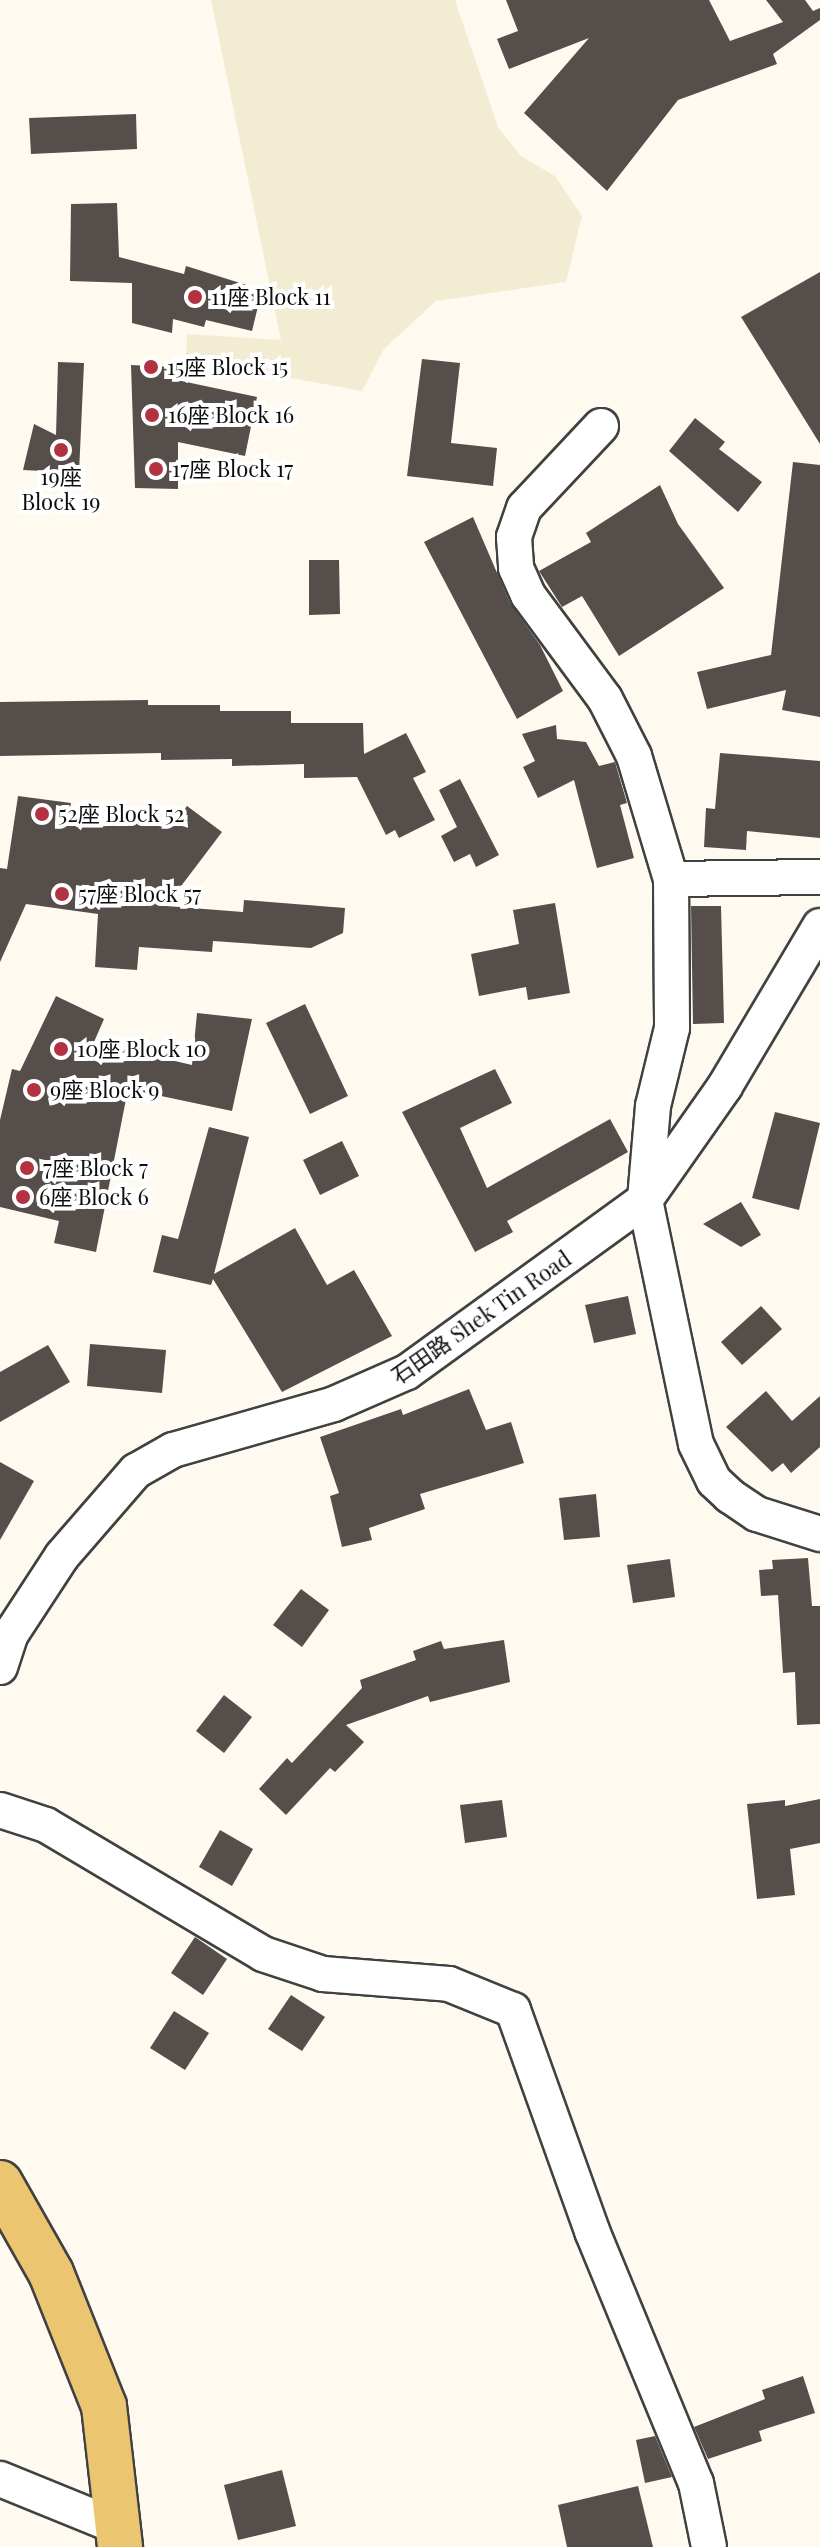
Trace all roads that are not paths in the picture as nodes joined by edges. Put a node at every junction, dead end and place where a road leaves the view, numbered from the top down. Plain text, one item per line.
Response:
1 (601, 426) dead end
2 (820, 877) edge
3 (671, 879) junction
4 (820, 926) edge
5 (645, 1200) junction
6 (820, 1534) edge
7 (0, 1667) edge
8 (0, 1810) edge
9 (0, 2183) edge
10 (0, 2479) edge
11 (119, 2537) edge
12 (709, 2547) edge

1 - 3 street
2 - 3 street
3 - 5 street
4 - 5 street, 石田路 Shek Tin Road
5 - 6 street
5 - 7 street, 石田路 Shek Tin Road
8 - 12 street
9 - 11 main road
10 - 11 street

